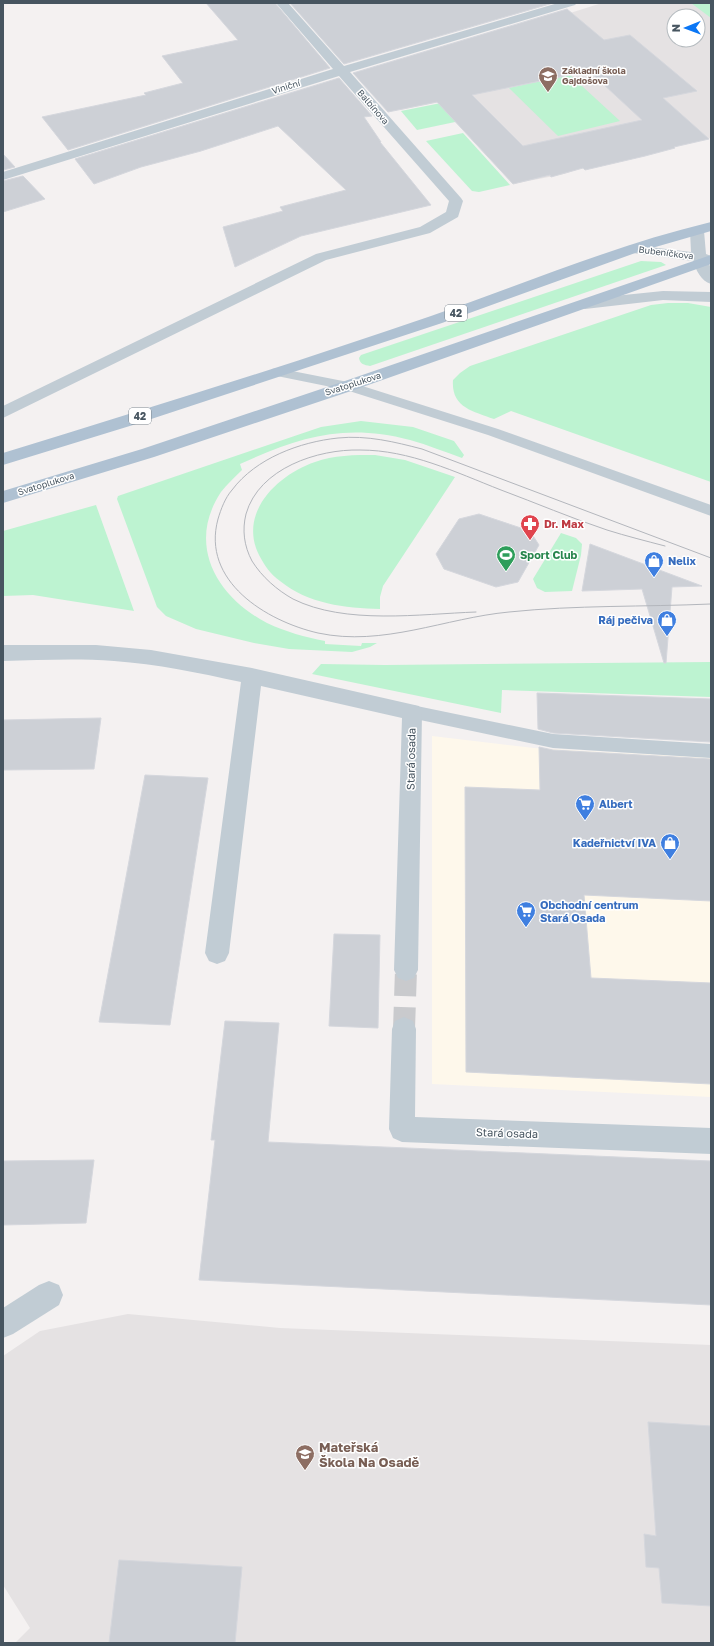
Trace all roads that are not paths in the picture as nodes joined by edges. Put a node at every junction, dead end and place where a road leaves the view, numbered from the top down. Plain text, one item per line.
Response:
1 (282, 3) edge
2 (571, 3) edge
3 (341, 71) junction
4 (3, 176) edge
5 (711, 226) edge
6 (697, 231) junction
7 (633, 249) junction
8 (707, 259) edge
9 (711, 279) edge
10 (711, 297) edge
11 (585, 304) junction
12 (277, 372) junction
13 (348, 386) junction
14 (3, 413) edge
15 (3, 459) edge
16 (3, 497) edge
17 (711, 511) edge
18 (3, 653) edge
19 (252, 676) junction
20 (412, 712) junction
21 (711, 751) edge
22 (217, 953) dead end
23 (406, 970) tunnel mouth
24 (404, 1029) tunnel mouth
25 (711, 1141) edge
26 (49, 1295) dead end
27 (3, 1324) edge

1 - 3 street, Balbínova
2 - 3 street, Viniční
3 - 4 street, Viniční
3 - 14 street, Balbínova
5 - 6 main road, 42
6 - 7 main road, 42
6 - 8 street, Bubeníčkova
7 - 8 street, Bubeníčkova
7 - 12 main road, 42
8 - 9 street, Bubeníčkova
8 - 11 main road, Svatoplukova
10 - 11 street
11 - 13 main road, Svatoplukova
12 - 13 lane
12 - 15 main road, 42
13 - 16 main road, Svatoplukova
13 - 17 lane
18 - 19 street, Stará osada
19 - 20 street, Stará osada
19 - 22 street
20 - 21 lane
20 - 23 street, Stará osada
24 - 25 street, Stará osada
26 - 27 street

